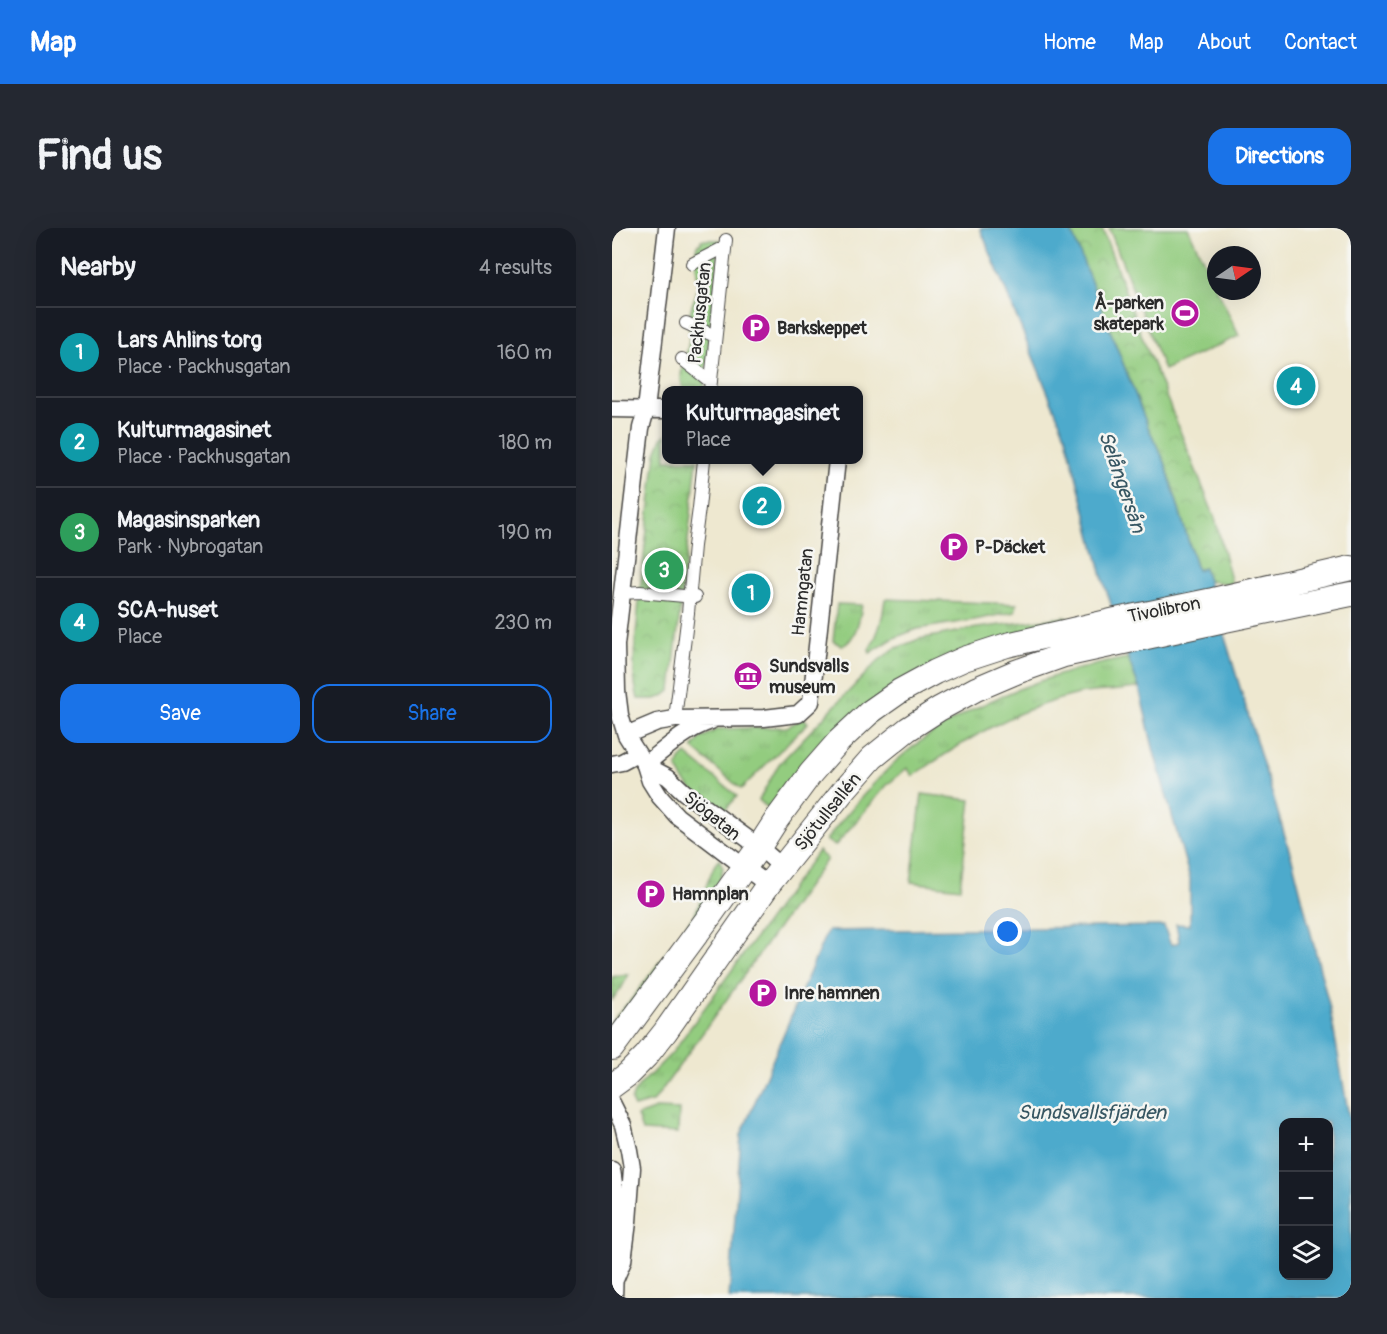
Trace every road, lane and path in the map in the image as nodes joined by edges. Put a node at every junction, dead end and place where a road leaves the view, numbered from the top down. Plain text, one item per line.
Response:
1 (667, 228) edge
2 (692, 264) dead end
3 (686, 323) dead end
4 (716, 336) junction
5 (682, 359) dead end
6 (710, 386) edge
7 (612, 409) edge
8 (646, 410) junction
9 (662, 410) edge
10 (704, 464) edge
11 (836, 464) edge
12 (1351, 568) edge
13 (617, 593) edge
14 (1351, 594) edge
15 (693, 596) junction
16 (1216, 610) junction
17 (1119, 630) junction
18 (675, 719) junction
19 (718, 719) junction
20 (626, 735) junction
21 (641, 760) junction
22 (612, 764) edge
23 (759, 847) junction
24 (744, 867) junction
25 (775, 876) junction
26 (612, 1048) edge
27 (612, 1086) edge
28 (612, 1103) edge
29 (612, 1170) edge
30 (614, 1290) edge

1 - 8 street, Sjögatan
2 - 4 street, Packhusgatan
3 - 4 street
4 - 6 street, Packhusgatan
5 - 6 street
7 - 8 street
8 - 9 street
8 - 13 street, Sjögatan
10 - 15 street
11 - 19 street, Hamngatan
12 - 16 main road
13 - 15 street
13 - 20 street, Sjögatan
14 - 16 main road
15 - 18 street
16 - 17 main road, Tivolibron
17 - 23 main road, Sjötullsallén
17 - 25 main road, Sjötullsallén
18 - 19 street, Hamngatan
18 - 20 street, Hamngatan
19 - 21 street, Hamngatan
20 - 21 street, Sjögatan
21 - 22 street, Hamngatan
21 - 23 street, Sjögatan
21 - 24 street, Sjögatan
23 - 24 main road, Sjötullsallén
23 - 25 street, Sjögatan
24 - 25 street, Sjögatan
24 - 26 main road, Sjötullsallén
25 - 27 main road, Sjötullsallén
28 - 30 street
29 - 30 street

